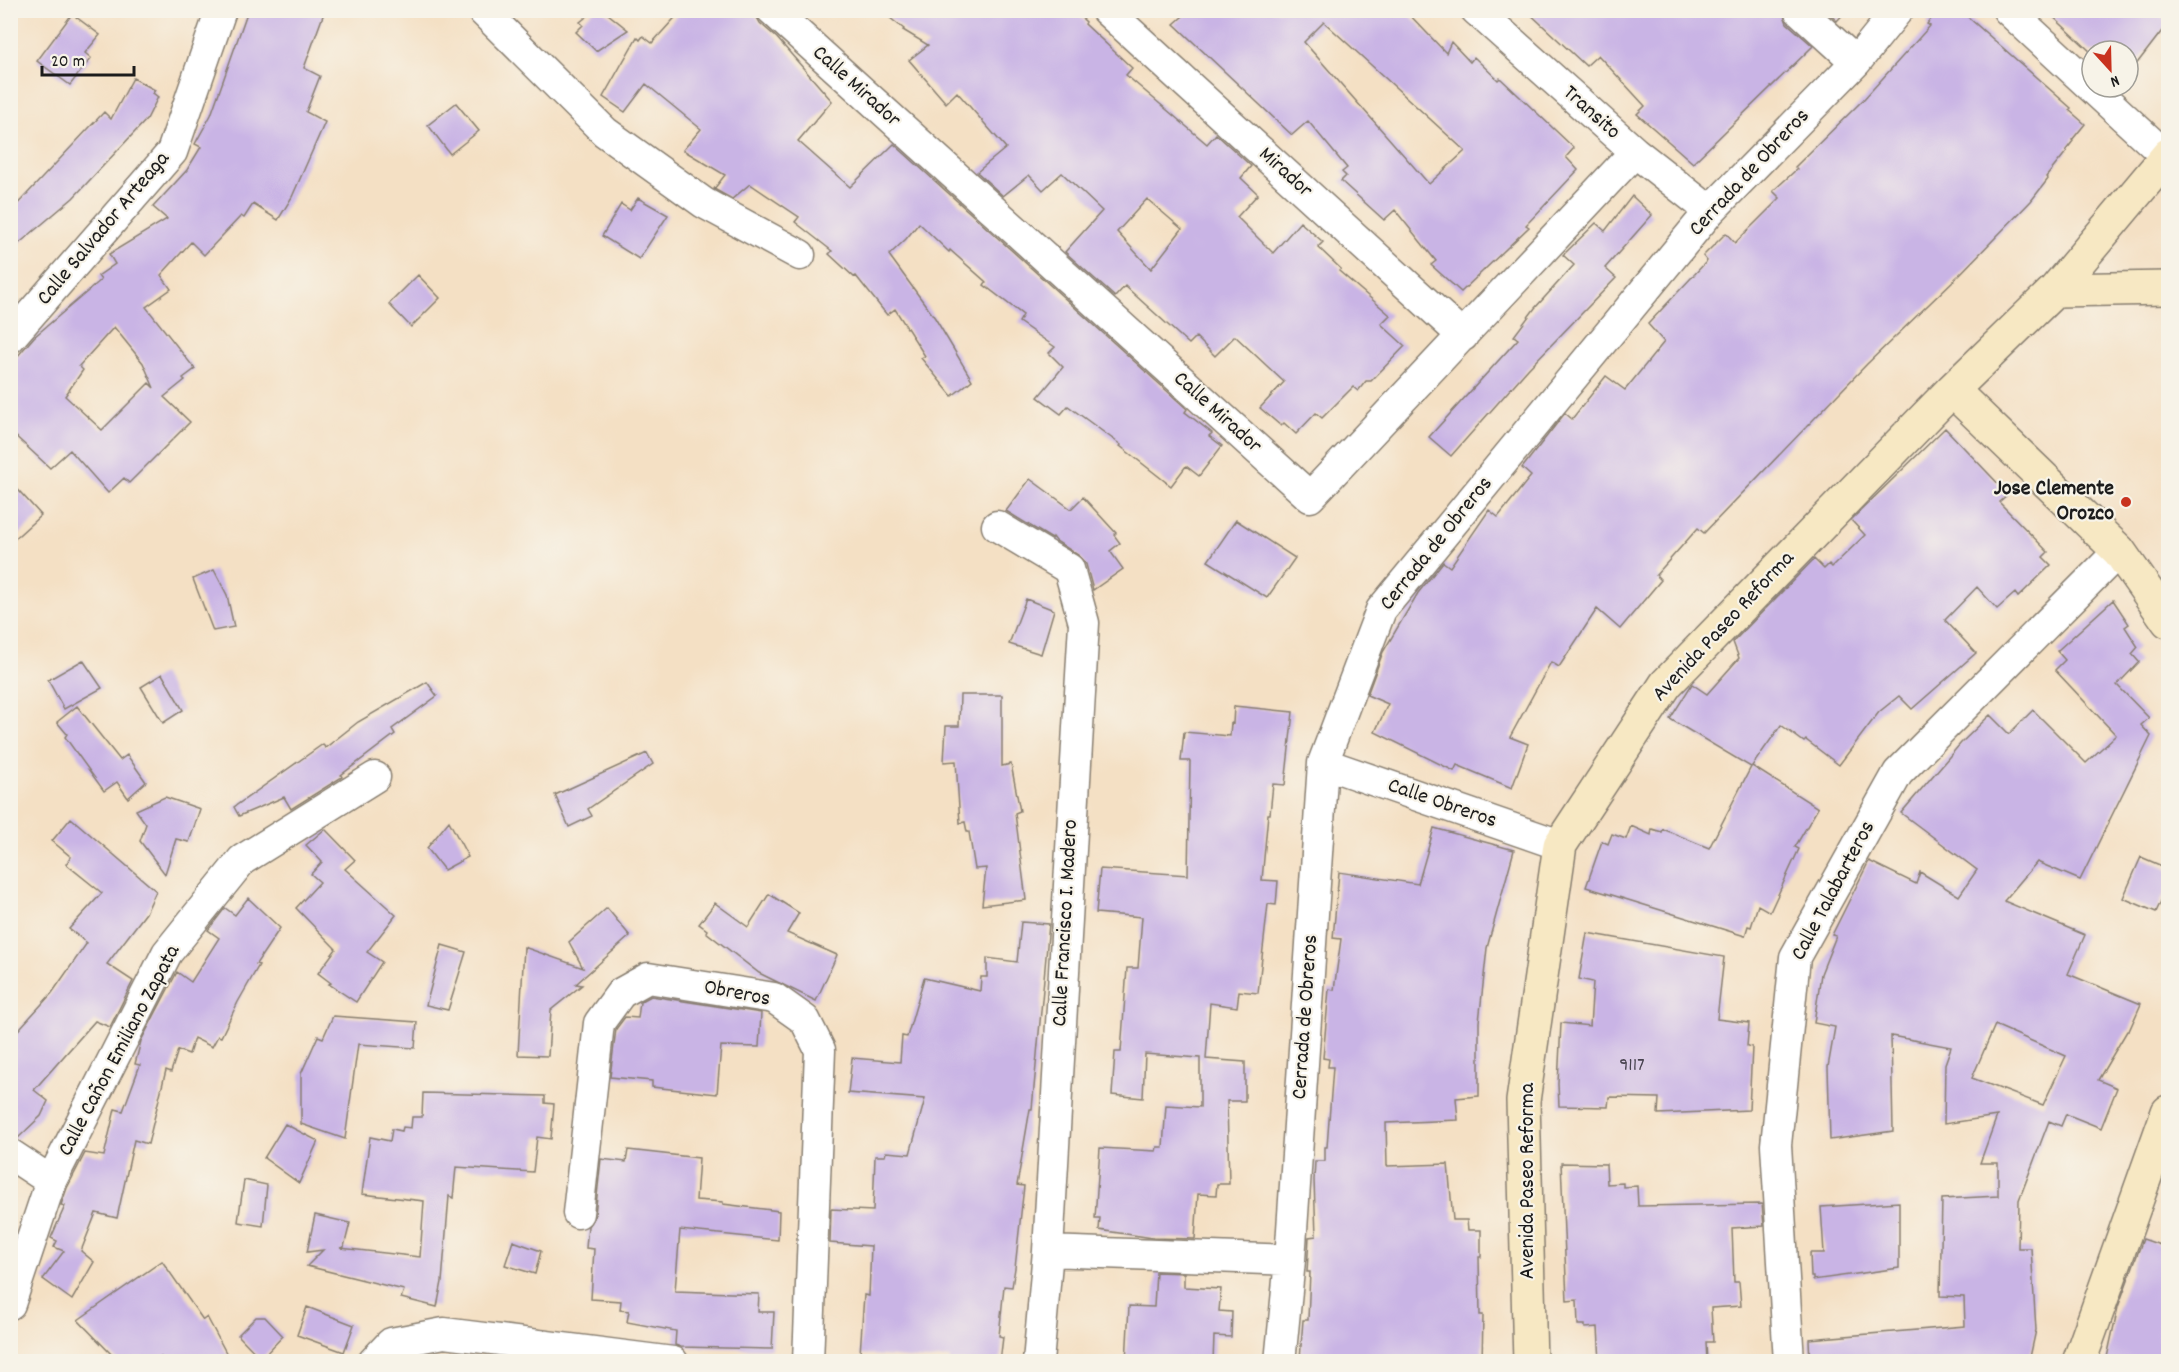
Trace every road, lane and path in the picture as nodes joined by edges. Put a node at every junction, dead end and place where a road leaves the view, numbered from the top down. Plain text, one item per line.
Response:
1 (221, 10) edge
2 (482, 10) edge
3 (772, 10) edge
4 (1106, 10) edge
5 (1476, 10) edge
6 (1799, 10) edge
7 (1898, 10) edge
8 (2008, 10) edge
9 (1856, 62) junction
10 (1635, 152) junction
11 (2168, 156) edge
12 (1710, 211) junction
13 (800, 255) dead end
14 (2169, 288) edge
15 (2055, 290) junction
16 (1463, 336) junction
17 (10, 338) edge
18 (1952, 390) junction
19 (997, 526) dead end
20 (2118, 551) junction
21 (2169, 621) edge
22 (1323, 763) junction
23 (375, 777) dead end
24 (1560, 845) junction
25 (2169, 1112) edge
26 (10, 1154) edge
27 (51, 1181) junction
28 (578, 1213) dead end
29 (1048, 1251) junction
30 (1290, 1260) junction
31 (10, 1304) edge
32 (373, 1362) edge
33 (673, 1362) edge
34 (808, 1362) edge
35 (1038, 1362) edge
36 (1280, 1362) edge
37 (1530, 1362) edge
38 (1789, 1362) edge
39 (2079, 1362) edge

1 - 17 street, Calle Salvador Arteaga
2 - 13 street
3 - 16 street, Calle Mirador
4 - 16 street, Mirador
5 - 10 street, Transito
6 - 9 street
7 - 9 street, Cerrada de Obreros
8 - 11 street
9 - 12 street, Cerrada de Obreros
10 - 12 street, Transito
10 - 16 street, Calle Mirador
11 - 15 main road, Avenida Paseo Reforma
12 - 22 street, Cerrada de Obreros
14 - 15 main road
15 - 18 main road, Avenida Paseo Reforma
18 - 20 main road
18 - 24 main road, Avenida Paseo Reforma
19 - 29 street, Calle Francisco I. Madero
20 - 21 main road
20 - 38 street, Calle Talabarteros
22 - 24 street, Calle Obreros
22 - 30 street, Cerrada de Obreros
23 - 27 street, Calle Cañon Emiliano Zapata
24 - 37 main road, Avenida Paseo Reforma
25 - 39 main road
26 - 27 street
27 - 31 street, Calle Cañon Emiliano Zapata
28 - 34 street, Obreros
29 - 30 street
29 - 35 street, Calle Francisco I. Madero
30 - 36 street, Cerrada de Obreros
32 - 33 street

